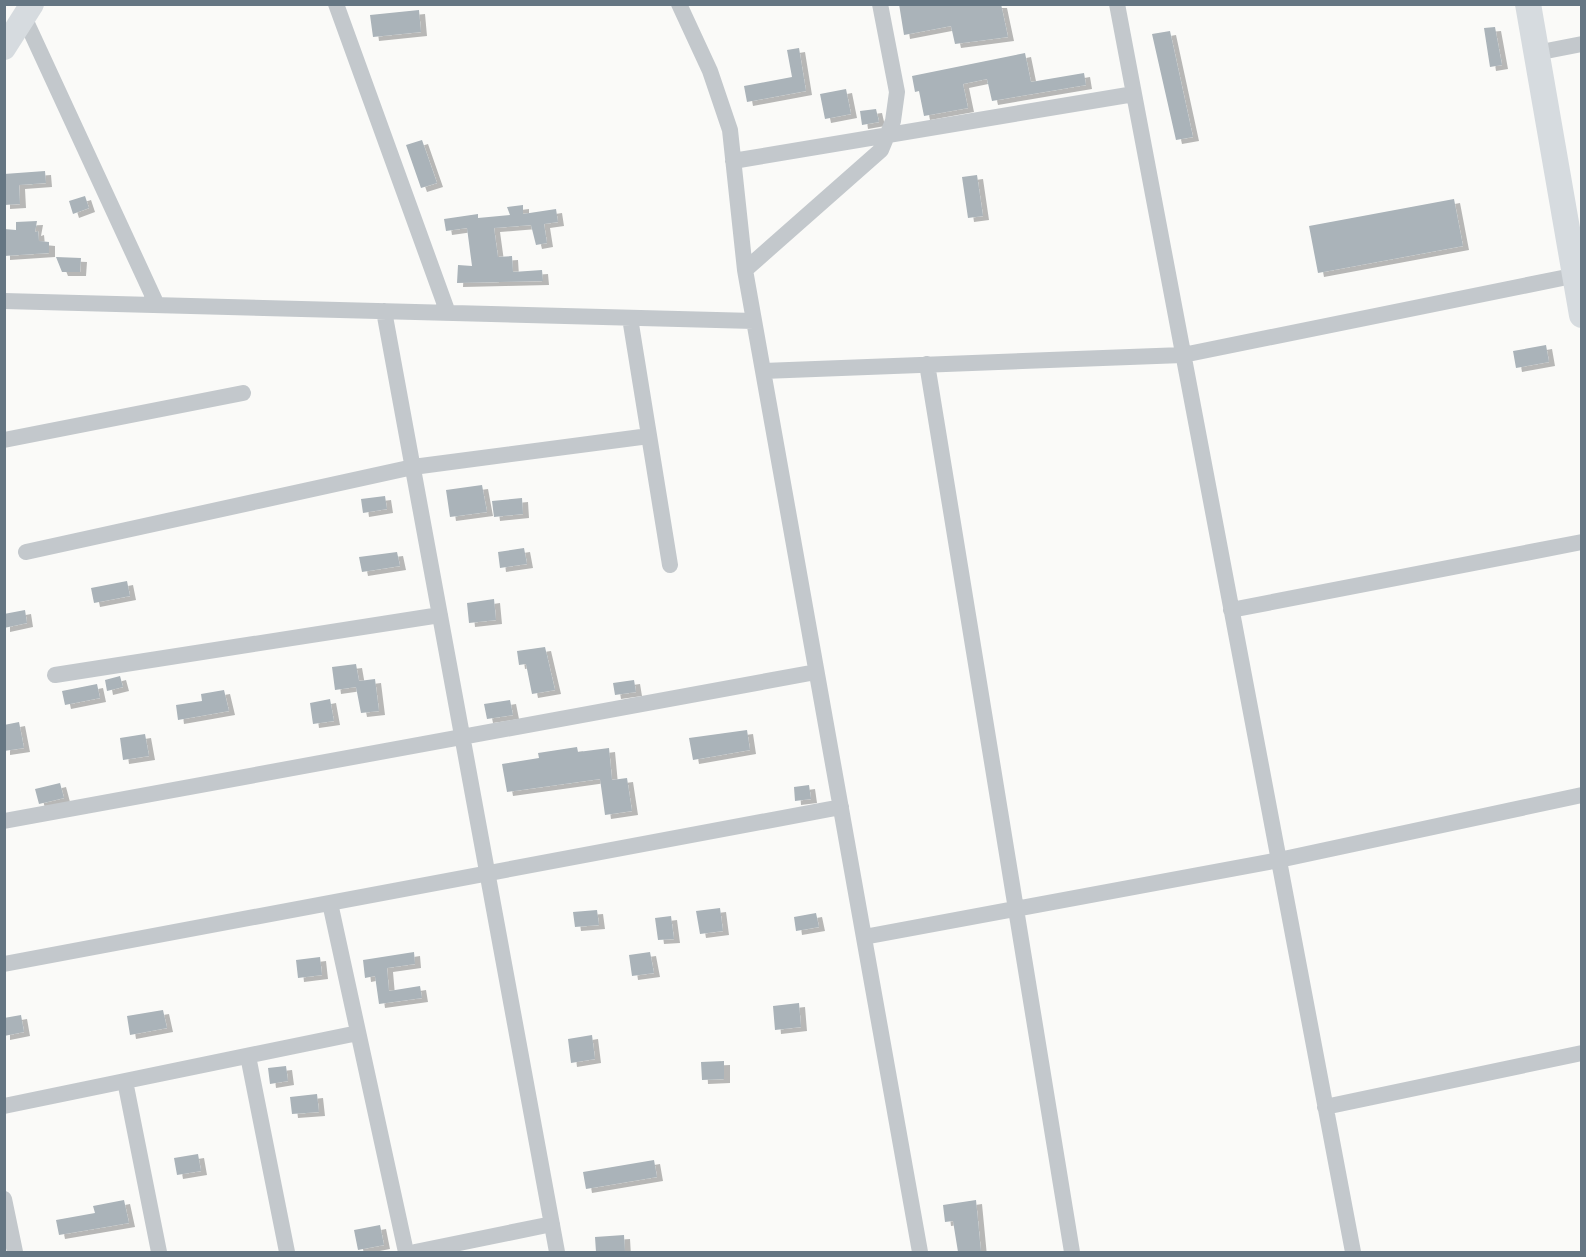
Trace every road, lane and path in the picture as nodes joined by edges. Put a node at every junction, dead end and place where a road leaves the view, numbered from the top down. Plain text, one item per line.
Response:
1 (336, 4) edge
2 (679, 4) edge
3 (880, 4) edge
4 (1117, 4) edge
5 (1528, 4) edge
6 (28, 11) edge
7 (1581, 44) edge
8 (4, 48) edge
9 (1536, 53) junction
10 (1134, 94) junction
11 (886, 137) junction
12 (733, 161) junction
13 (745, 270) junction
14 (1578, 275) edge
15 (4, 301) edge
16 (158, 305) junction
17 (384, 311) junction
18 (448, 313) junction
19 (1581, 315) edge
20 (630, 318) junction
21 (754, 321) junction
22 (1183, 355) junction
23 (927, 364) junction
24 (763, 371) junction
25 (243, 393) dead end
26 (649, 436) junction
27 (4, 440) edge
28 (413, 467) junction
29 (1581, 542) edge
30 (27, 552) dead end
31 (670, 565) dead end
32 (1231, 610) junction
33 (440, 615) junction
34 (816, 672) junction
35 (54, 675) dead end
36 (463, 737) junction
37 (1581, 795) edge
38 (840, 807) junction
39 (4, 821) edge
40 (1279, 860) junction
41 (488, 873) junction
42 (330, 903) junction
43 (1016, 909) junction
44 (864, 937) junction
45 (4, 964) edge
46 (358, 1034) junction
47 (1581, 1053) edge
48 (248, 1056) junction
49 (125, 1081) junction
50 (4, 1106) edge
51 (1326, 1107) junction
52 (4, 1199) edge
53 (552, 1224) junction
54 (15, 1252) edge
55 (159, 1252) edge
56 (287, 1252) edge
57 (406, 1252) edge
58 (415, 1252) edge
59 (557, 1252) edge
60 (920, 1252) edge
61 (1072, 1252) edge
62 (1353, 1252) edge

1 - 18 street
2 - 12 street
3 - 11 street
4 - 10 street
5 - 9 main road
6 - 8 street
6 - 16 street
7 - 9 street
9 - 14 main road
10 - 11 street
10 - 22 street
11 - 12 street
11 - 13 street
12 - 13 street
13 - 21 street
14 - 19 main road
14 - 22 street
15 - 16 street
16 - 17 street
17 - 18 street
17 - 28 street
18 - 20 street
20 - 21 street
20 - 26 street
21 - 24 street
22 - 23 street
22 - 32 street
23 - 24 street
23 - 43 street
24 - 34 street
25 - 27 street
26 - 28 street
26 - 31 street
28 - 30 street
28 - 33 street
29 - 32 street
32 - 40 street
33 - 35 street
33 - 36 street
34 - 36 street
34 - 38 street
36 - 39 street
36 - 41 street
37 - 40 street
38 - 41 street
38 - 44 street
40 - 43 street
40 - 51 street
41 - 42 street
41 - 53 street
42 - 45 street
42 - 46 street
43 - 44 street
43 - 61 street
44 - 60 street
46 - 48 street
46 - 57 street
47 - 51 street
48 - 49 street
48 - 56 street
49 - 50 street
49 - 55 street
51 - 62 street
52 - 54 street
53 - 58 street
53 - 59 street

